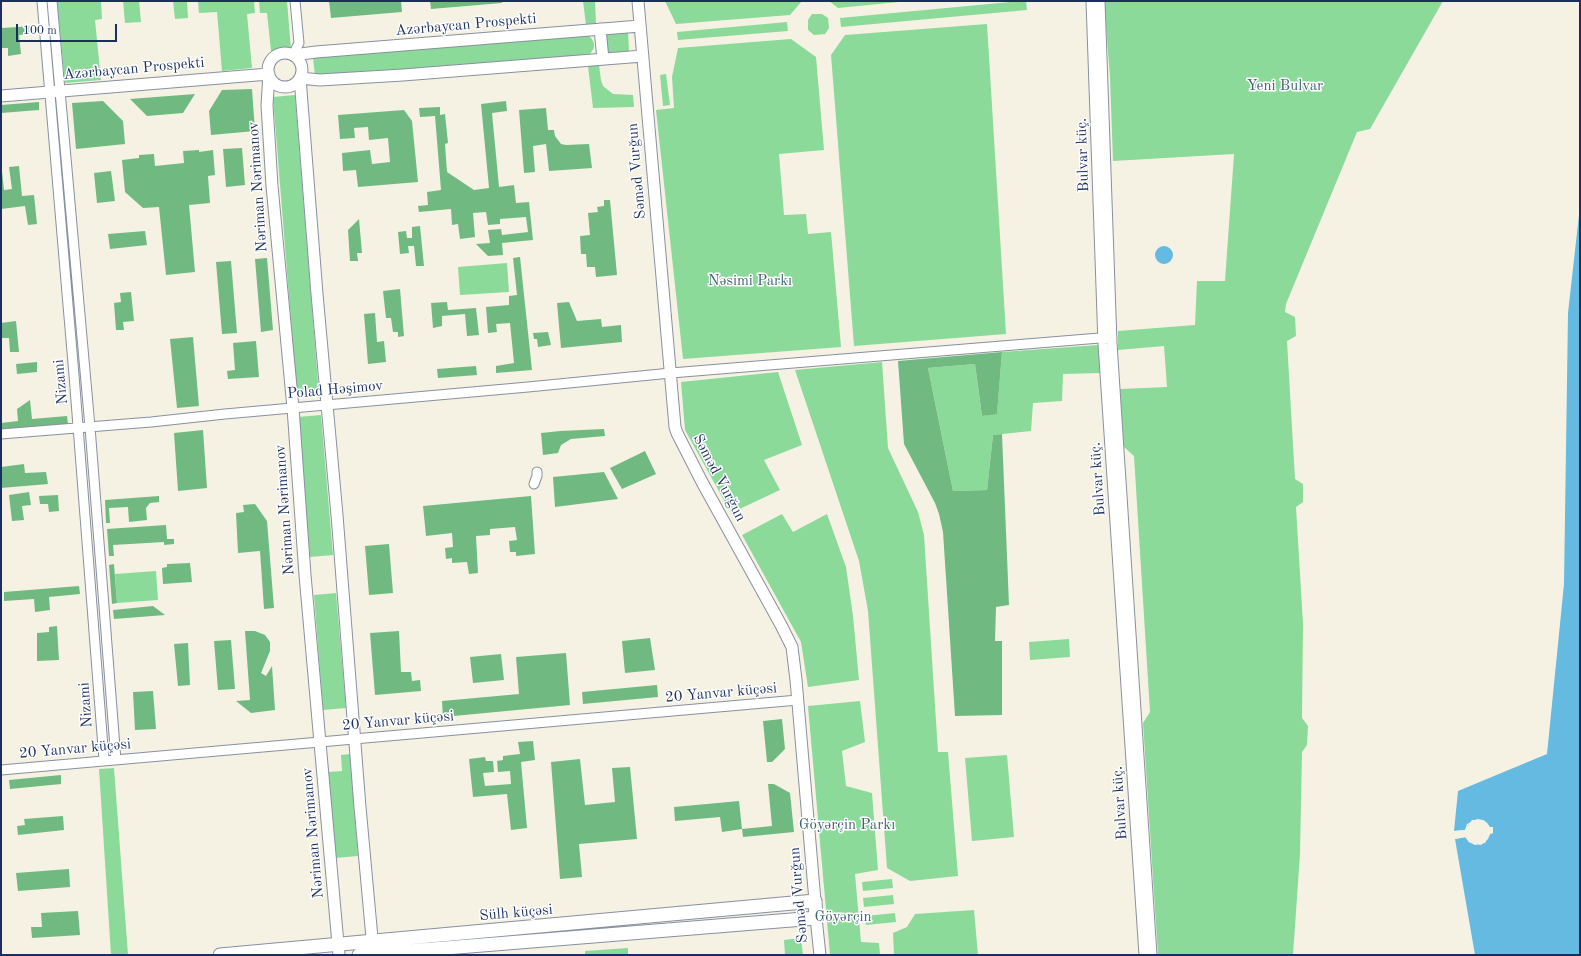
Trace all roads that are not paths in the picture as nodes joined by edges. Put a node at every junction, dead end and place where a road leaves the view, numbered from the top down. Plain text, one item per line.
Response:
1 (42, 1) edge
2 (52, 1) edge
3 (295, 1) edge
4 (638, 1) edge
5 (1091, 1) edge
6 (1100, 1) edge
7 (640, 26) junction
8 (600, 29) junction
9 (294, 55) junction
10 (643, 56) junction
11 (602, 59) junction
12 (269, 74) junction
13 (300, 78) junction
14 (55, 91) junction
15 (1, 96) edge
16 (64, 141) junction
17 (54, 142) junction
18 (1107, 337) junction
19 (671, 373) junction
20 (327, 405) junction
21 (292, 408) junction
22 (90, 427) junction
23 (78, 428) junction
24 (1, 434) edge
25 (537, 472) dead end
26 (534, 484) dead end
27 (1129, 657) junction
28 (798, 700) junction
29 (354, 739) junction
30 (320, 742) junction
31 (104, 760) junction
32 (116, 760) junction
33 (1, 770) edge
34 (815, 901) junction
35 (816, 918) junction
36 (610, 920) junction
37 (611, 935) junction
38 (432, 943) junction
39 (338, 950) edge
40 (373, 950) edge
41 (220, 955) edge
42 (359, 955) edge
43 (820, 955) edge
44 (1144, 955) edge
45 (1152, 955) edge

1 - 14 street, Nizami
2 - 14 street, Nizami
3 - 9 street
4 - 7 main road, Səməd Vurğun
5 - 18 street, Bulvar küç.
6 - 18 street, Bulvar küç.
7 - 8 main road, Azərbaycan Prospekti
7 - 10 main road, Səməd Vurğun
8 - 9 main road, Azərbaycan Prospekti
8 - 11 main road
9 - 12 main road
9 - 13 main road
10 - 11 main road
10 - 19 main road, Səməd Vurğun
11 - 13 main road
12 - 13 main road
12 - 14 main road, Azərbaycan Prospekti
12 - 21 main road, Nəriman Nərimanov
13 - 20 main road
14 - 15 main road, Azərbaycan Prospekti
14 - 16 street, Nizami
14 - 17 street, Nizami
16 - 17 street
16 - 22 street, Nizami
17 - 23 street, Nizami
18 - 19 street, Polad Həşimov
18 - 27 street, Bulvar küç.
19 - 20 street, Polad Həşimov
19 - 28 main road, Səməd Vurğun
20 - 21 street, Polad Həşimov
20 - 29 main road
21 - 22 street, Polad Həşimov
21 - 30 main road, Nəriman Nərimanov
22 - 23 street, Polad Həşimov
22 - 32 street, Nizami
23 - 24 street, Polad Həşimov
23 - 31 street, Nizami
25 - 26 street
27 - 44 street, Bulvar küç.
27 - 45 street, Bulvar küç.
28 - 29 street, 20 Yanvar küçəsi
28 - 34 main road, Səməd Vurğun
29 - 30 street, 20 Yanvar küçəsi
29 - 40 main road
30 - 32 street, 20 Yanvar küçəsi
30 - 39 main road, Nəriman Nərimanov
31 - 32 street, 20 Yanvar küçəsi
31 - 33 street, 20 Yanvar küçəsi
34 - 35 highway, Səməd Vurğun
34 - 36 highway, Sülh küçəsi
35 - 37 highway, Sülh küçəsi
35 - 43 main road, Səməd Vurğun
36 - 37 highway
36 - 38 highway, Sülh küçəsi
37 - 38 highway, Sülh küçəsi
38 - 40 highway, Sülh küçəsi
39 - 40 highway, Sülh küçəsi
39 - 41 highway, Sülh küçəsi
40 - 42 highway, Sülh küçəsi

